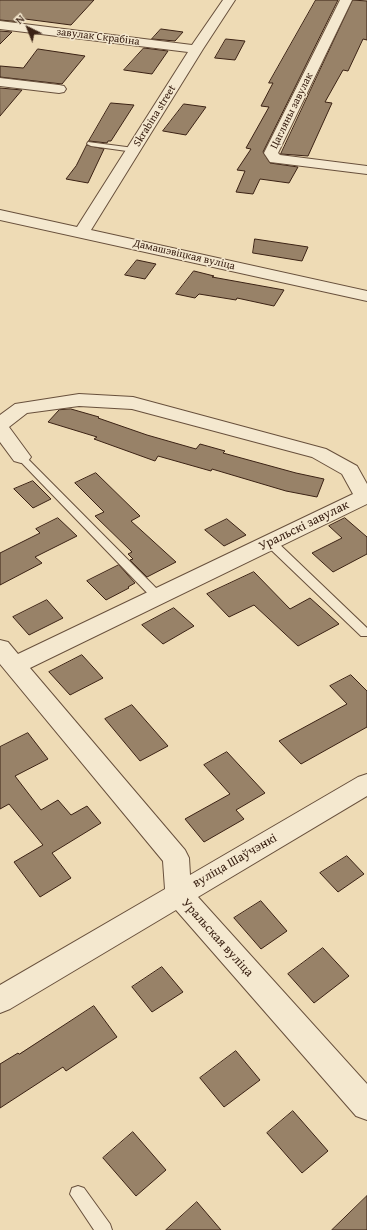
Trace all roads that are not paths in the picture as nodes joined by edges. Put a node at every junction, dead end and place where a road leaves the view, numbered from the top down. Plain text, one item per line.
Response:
1 (229, 0) edge
2 (346, 0) edge
3 (0, 25) edge
4 (196, 49) junction
5 (0, 82) edge
6 (59, 89) dead end
7 (90, 144) dead end
8 (134, 150) junction
9 (367, 170) edge
10 (0, 215) edge
11 (82, 232) junction
12 (367, 296) edge
13 (0, 424) edge
14 (0, 428) edge
15 (21, 456) joint
16 (270, 542) junction
17 (158, 597) junction
18 (366, 633) dead end
19 (8, 657) edge
20 (367, 784) edge
21 (179, 895) junction
22 (0, 1000) edge
23 (367, 1106) edge
24 (78, 1194) dead end
25 (104, 1230) edge

1 - 4 street, Skrabina street
2 - 9 street, Цагляны завулак
3 - 4 street, завулак Скрабіна
4 - 8 street, Skrabina street
5 - 6 street
7 - 8 lane
8 - 11 street, Skrabina street
10 - 11 street, Дамашэвіцкая вуліца
11 - 12 street, Дамашэвіцкая вуліца
13 - 16 street, Уральскі завулак
14 - 15 street
15 - 17 lane
16 - 17 street, Уральскі завулак
16 - 18 lane
17 - 19 street, Уральскі завулак
19 - 21 street, Уральская вуліца
20 - 21 street, вуліца Шаўчэнкі
21 - 22 street, вуліца Шаўчэнкі
21 - 23 street, Уральская вуліца
24 - 25 lane

